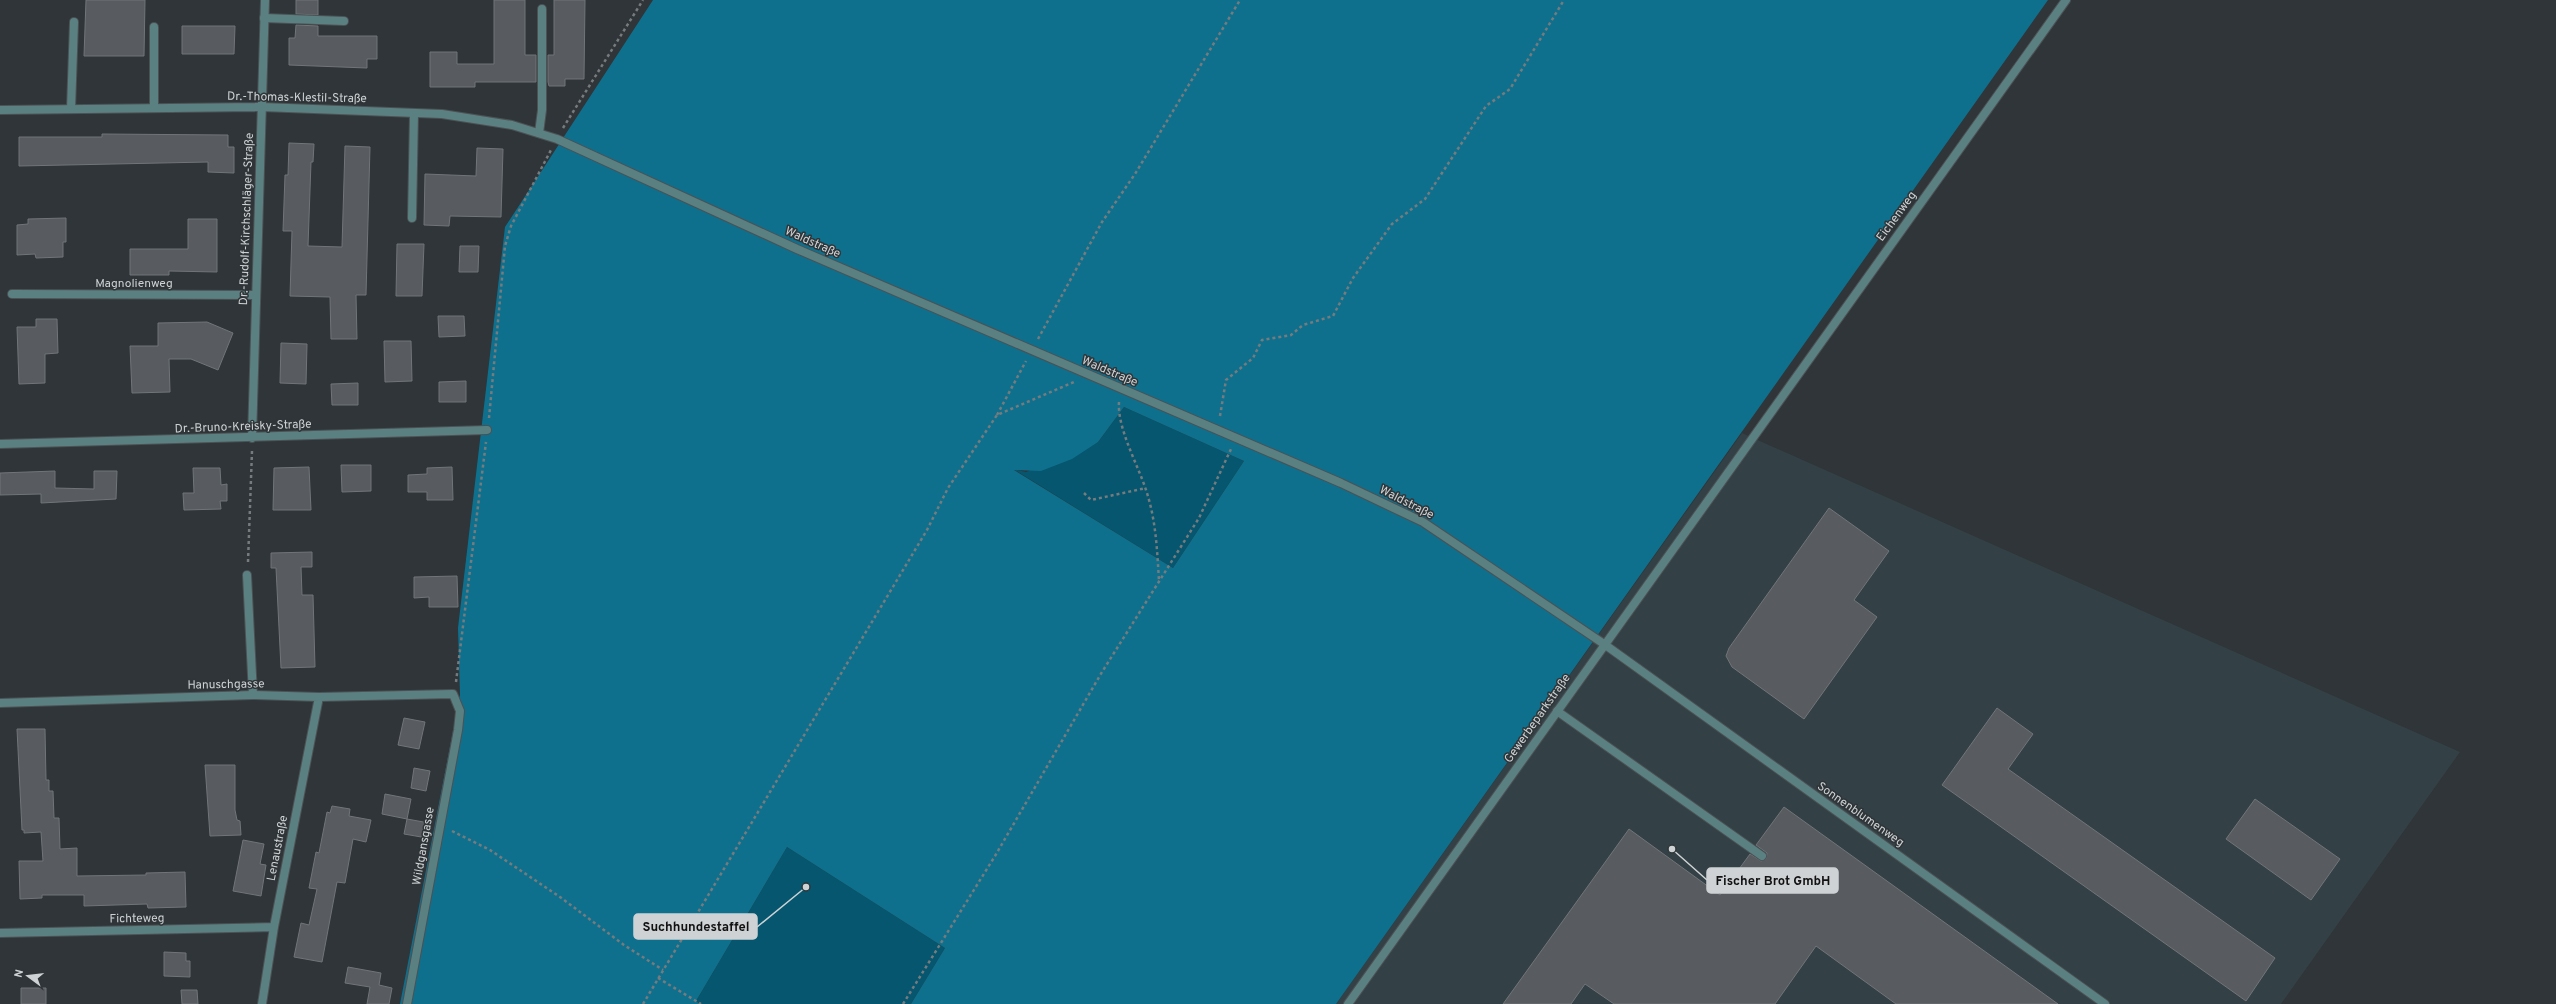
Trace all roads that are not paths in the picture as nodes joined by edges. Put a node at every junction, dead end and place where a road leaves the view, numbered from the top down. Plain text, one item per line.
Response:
1 (265, 0) edge
2 (2066, 0) edge
3 (542, 9) dead end
4 (264, 18) junction
5 (344, 21) dead end
6 (74, 22) dead end
7 (154, 27) dead end
8 (262, 107) junction
9 (154, 108) junction
10 (72, 109) junction
11 (0, 110) edge
12 (414, 113) junction
13 (539, 133) junction
14 (588, 152) joint
15 (412, 218) dead end
16 (12, 294) dead end
17 (256, 295) junction
18 (487, 430) road end
19 (252, 438) junction
20 (0, 444) edge
21 (1746, 447) joint
22 (247, 575) road end
23 (1604, 644) junction
24 (453, 694) joint
25 (253, 695) junction
26 (319, 697) junction
27 (0, 703) edge
28 (1557, 711) junction
29 (1762, 856) dead end
30 (274, 927) junction
31 (0, 933) edge
32 (262, 1004) edge
33 (407, 1004) edge
34 (1348, 1004) edge
35 (2105, 1004) edge

1 - 4 street, Dr.-Rudolf-Kirchschläger-Straße
2 - 21 street, Eichenweg
3 - 13 street
4 - 5 street
4 - 8 street, Dr.-Rudolf-Kirchschläger-Straße
6 - 10 street
7 - 9 street
8 - 9 street, Dr.-Thomas-Klestil-Straße
8 - 12 street, Dr.-Thomas-Klestil-Straße
8 - 17 street, Dr.-Rudolf-Kirchschläger-Straße
9 - 10 street, Dr.-Thomas-Klestil-Straße
10 - 11 street, Dr.-Thomas-Klestil-Straße
12 - 13 street, Dr.-Thomas-Klestil-Straße
12 - 15 street
13 - 14 street, Dr.-Thomas-Klestil-Straße
14 - 23 street, Waldstraße
16 - 17 street, Magnolienweg
17 - 19 street, Dr.-Rudolf-Kirchschläger-Straße
18 - 19 street, Dr.-Bruno-Kreisky-Straße
19 - 20 street, Dr.-Bruno-Kreisky-Straße
21 - 23 street, Gewerbeparkstraße
22 - 25 street
23 - 28 street, Gewerbeparkstraße
23 - 35 street, Sonnenblumenweg
24 - 26 street, Hanuschgasse
24 - 33 street, Wildgansgasse
25 - 26 street, Hanuschgasse
25 - 27 street, Hanuschgasse
26 - 30 street, Lenaustraße
28 - 29 street
28 - 34 street, Gewerbeparkstraße
30 - 31 street, Fichteweg
30 - 32 street, Lenaustraße

